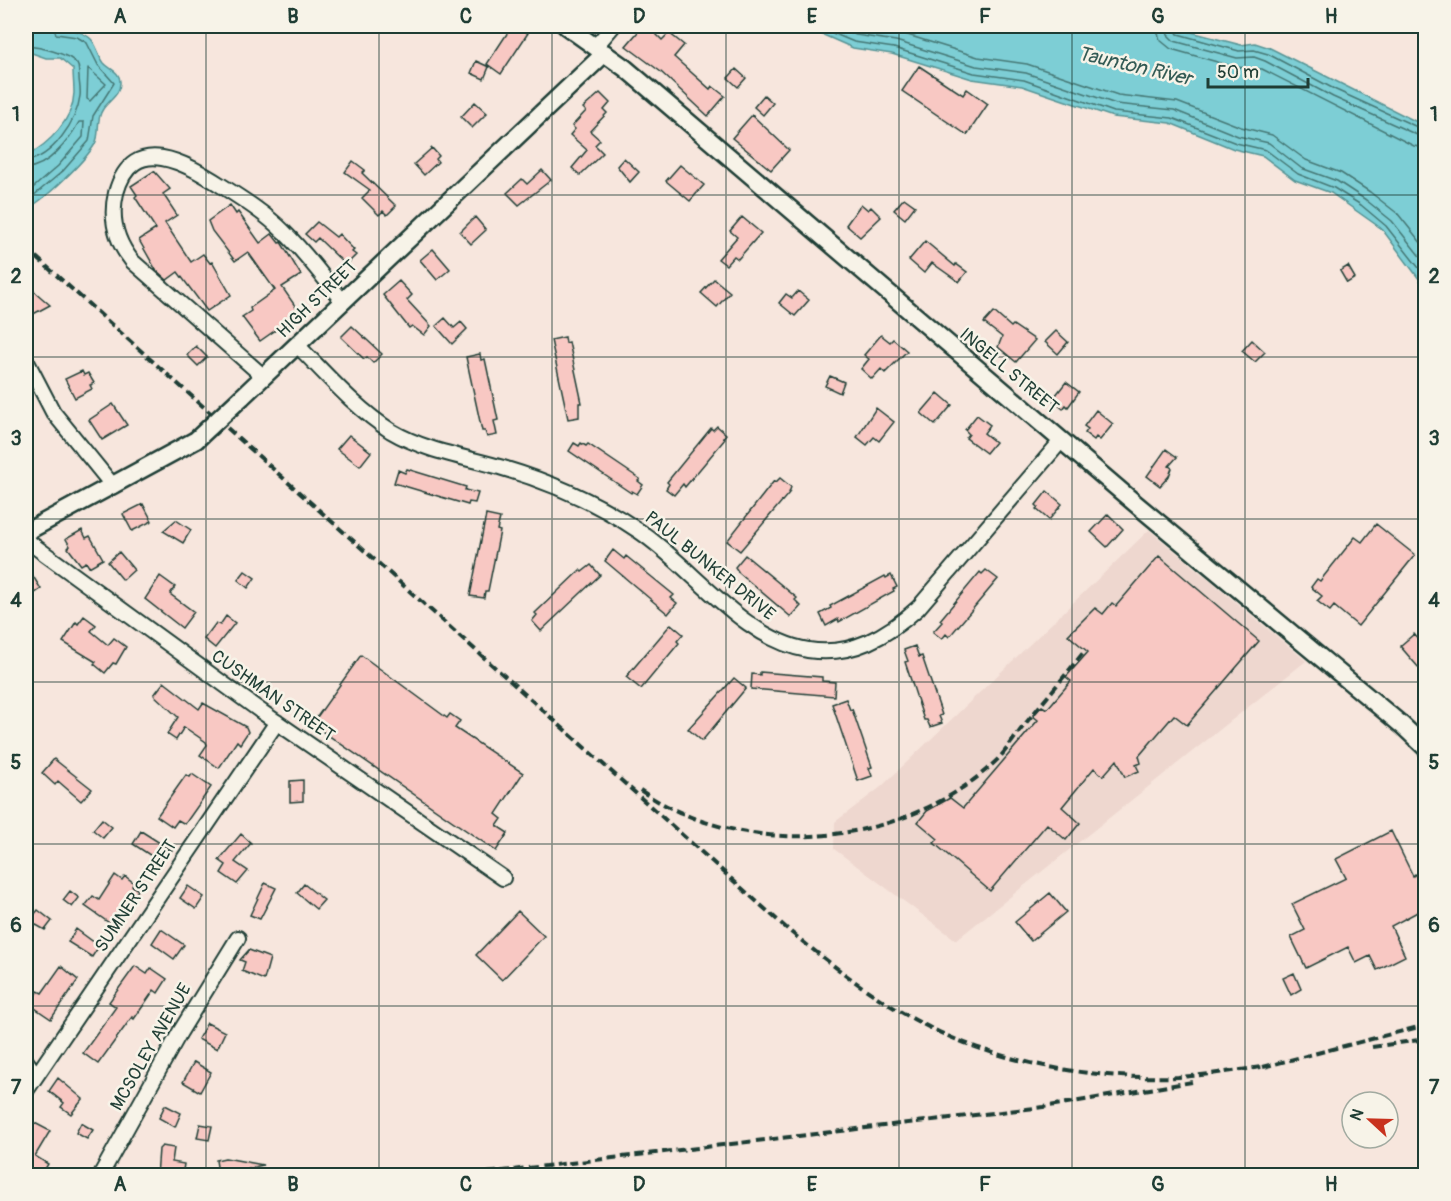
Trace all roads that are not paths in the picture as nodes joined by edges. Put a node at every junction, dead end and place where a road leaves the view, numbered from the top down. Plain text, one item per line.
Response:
1 (566, 26) edge
2 (613, 26) edge
3 (600, 49) junction
4 (343, 302) junction
5 (297, 345) junction
6 (26, 360) edge
7 (264, 377) junction
8 (1061, 441) junction
9 (113, 486) junction
10 (26, 532) edge
11 (26, 540) edge
12 (277, 722) junction
13 (1425, 748) edge
14 (503, 878) dead end
15 (238, 938) dead end
16 (26, 1061) edge
17 (36, 1075) junction
18 (26, 1091) edge
19 (100, 1176) edge

1 - 3 street, INGELL STREET
2 - 3 street
3 - 4 street, HIGH STREET
3 - 8 street, INGELL STREET
4 - 5 street, HIGH STREET
4 - 7 street
5 - 7 street, HIGH STREET
5 - 8 street, PAUL BUNKER DRIVE
6 - 9 street
7 - 9 street, HIGH STREET, bridge
8 - 13 street, INGELL STREET
9 - 10 street, HIGH STREET
11 - 12 street, CUSHMAN STREET
12 - 14 street, CUSHMAN STREET
12 - 17 street, SUMNER STREET
15 - 19 street, MCSOLEY AVENUE
16 - 17 street
17 - 18 street, SUMNER STREET

